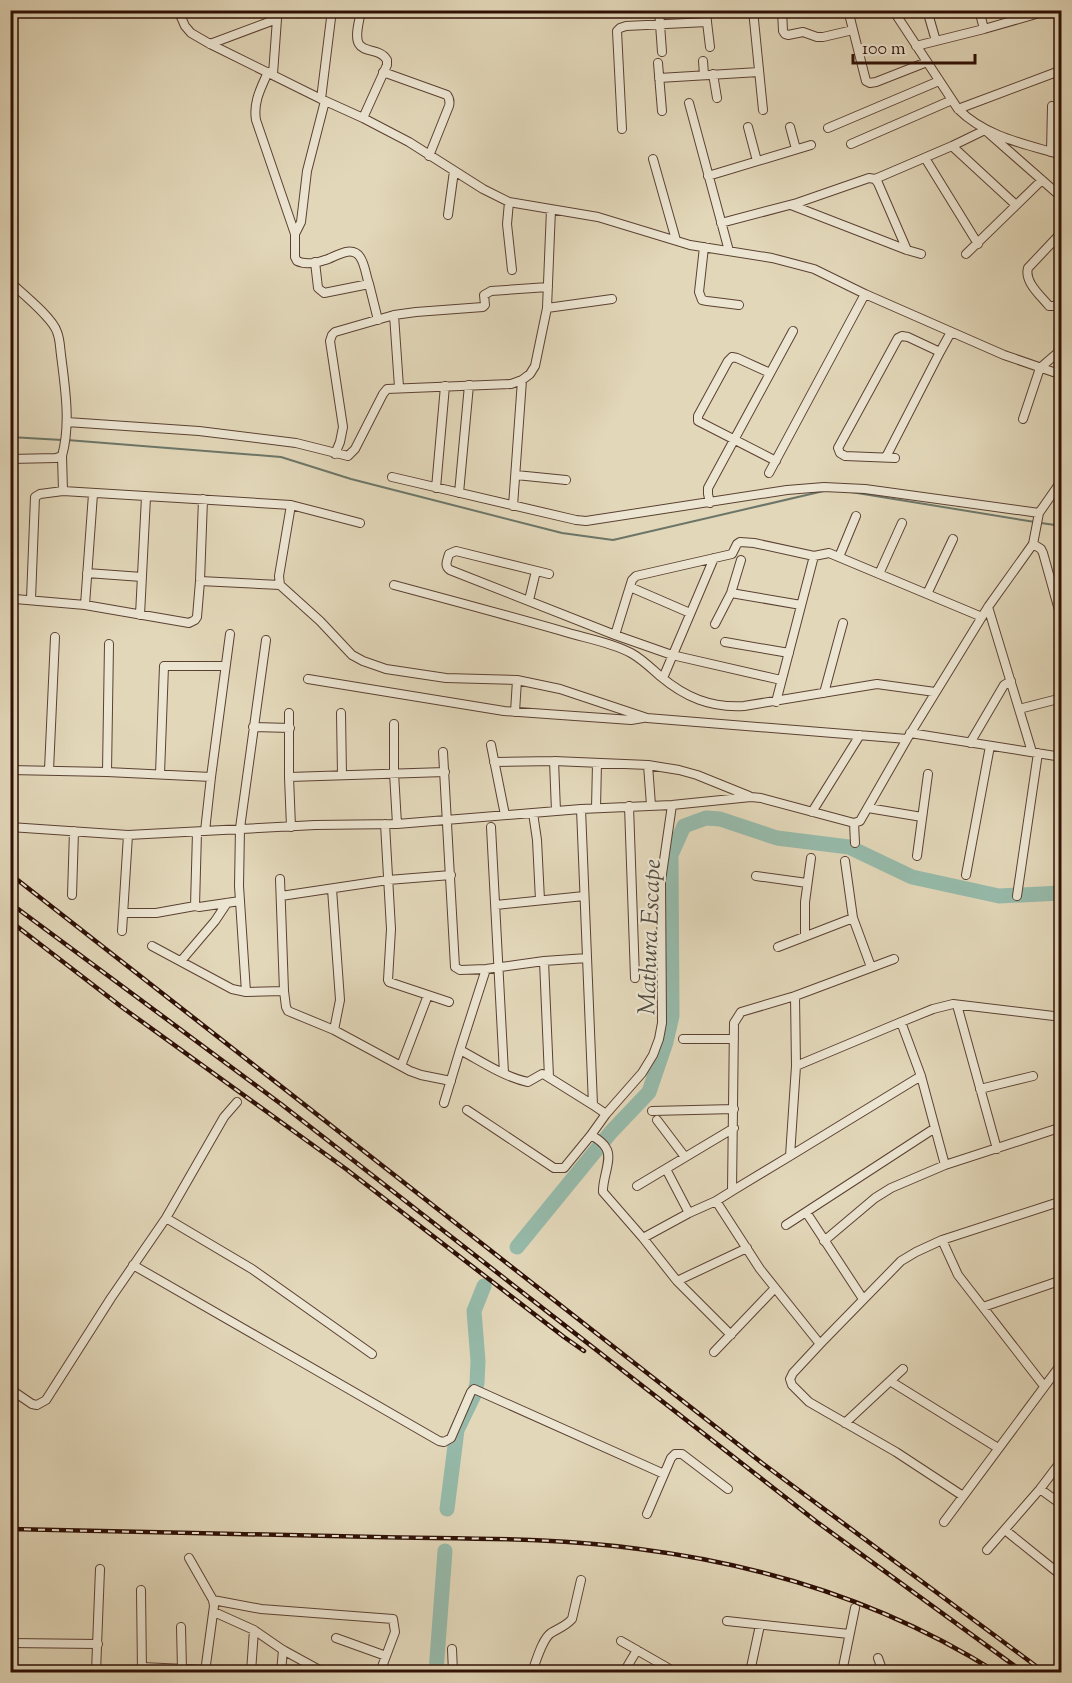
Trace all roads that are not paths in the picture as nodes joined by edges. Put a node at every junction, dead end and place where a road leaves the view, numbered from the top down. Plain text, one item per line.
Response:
1 (178, 10) edge
2 (332, 10) edge
3 (362, 10) edge
4 (659, 10) edge
5 (706, 10) edge
6 (753, 10) edge
7 (782, 10) edge
8 (848, 10) edge
9 (893, 10) edge
10 (927, 10) edge
11 (979, 10) edge
12 (1050, 10) edge
13 (277, 15) edge
14 (707, 22) junction
15 (660, 24) junction
16 (984, 29) junction
17 (853, 30) junction
18 (936, 41) junction
19 (210, 44) junction
20 (916, 46) junction
21 (710, 47) dead end
22 (662, 52) dead end
23 (703, 61) dead end
24 (927, 62) junction
25 (658, 63) dead end
26 (1062, 70) edge
27 (383, 72) junction
28 (759, 72) junction
29 (270, 73) junction
30 (713, 74) junction
31 (704, 75) junction
32 (659, 78) junction
33 (939, 81) junction
34 (717, 98) dead end
35 (323, 100) junction
36 (952, 100) junction
37 (689, 103) dead end
38 (1052, 106) dead end
39 (958, 109) junction
40 (762, 110) dead end
41 (662, 111) dead end
42 (363, 118) junction
43 (748, 126) dead end
44 (790, 127) dead end
45 (828, 128) dead end
46 (622, 129) dead end
47 (985, 130) junction
48 (851, 144) dead end
49 (811, 145) dead end
50 (952, 146) junction
51 (796, 149) junction
52 (1051, 152) junction
53 (1062, 155) edge
54 (429, 156) junction
55 (925, 158) junction
56 (653, 159) dead end
57 (757, 161) junction
58 (454, 171) junction
59 (708, 176) junction
60 (875, 178) junction
61 (1042, 180) junction
62 (1059, 195) dead end
63 (509, 202) junction
64 (791, 205) junction
65 (1016, 205) junction
66 (551, 209) junction
67 (448, 216) dead end
68 (721, 223) junction
69 (1062, 232) edge
70 (295, 234) junction
71 (676, 240) junction
72 (978, 244) junction
73 (704, 247) junction
74 (907, 250) junction
75 (729, 251) junction
76 (921, 254) dead end
77 (966, 254) dead end
78 (315, 262) junction
79 (512, 270) dead end
80 (10, 282) edge
81 (369, 284) junction
82 (548, 287) junction
83 (865, 294) junction
84 (612, 299) dead end
85 (1062, 300) edge
86 (739, 305) dead end
87 (547, 309) junction
88 (394, 315) junction
89 (378, 320) junction
90 (793, 331) dead end
91 (951, 332) junction
92 (1062, 349) edge
93 (940, 352) junction
94 (1040, 368) junction
95 (770, 373) junction
96 (1062, 375) edge
97 (522, 380) junction
98 (469, 385) junction
99 (445, 386) junction
100 (399, 387) junction
101 (1023, 419) dead end
102 (67, 422) junction
103 (734, 439) junction
104 (63, 452) junction
105 (335, 454) junction
106 (886, 458) junction
107 (895, 458) dead end
108 (10, 459) edge
109 (776, 461) junction
110 (769, 473) dead end
111 (516, 475) junction
112 (392, 477) dead end
113 (566, 480) dead end
114 (1062, 480) edge
115 (436, 488) junction
116 (63, 491) junction
117 (459, 493) junction
118 (93, 494) junction
119 (146, 497) junction
120 (203, 499) junction
121 (710, 502) junction
122 (291, 505) junction
123 (513, 506) junction
124 (1038, 515) junction
125 (856, 516) dead end
126 (360, 523) dead end
127 (902, 523) dead end
128 (953, 539) dead end
129 (1034, 540) junction
130 (814, 556) junction
131 (838, 557) junction
132 (714, 558) junction
133 (741, 560) dead end
134 (536, 571) junction
135 (87, 573) junction
136 (549, 574) dead end
137 (879, 574) junction
138 (142, 577) junction
139 (200, 581) junction
140 (280, 585) junction
141 (394, 585) dead end
142 (630, 587) junction
143 (731, 593) junction
144 (927, 594) junction
145 (15, 599) dead end
146 (32, 599) junction
147 (529, 600) junction
148 (84, 605) junction
149 (801, 605) junction
150 (988, 607) junction
151 (690, 613) junction
152 (140, 615) junction
153 (982, 617) junction
154 (1062, 621) edge
155 (843, 623) dead end
156 (715, 624) dead end
157 (230, 634) dead end
158 (615, 635) junction
159 (55, 637) dead end
160 (266, 640) dead end
161 (725, 642) dead end
162 (109, 644) dead end
163 (789, 653) junction
164 (672, 656) junction
165 (225, 666) junction
166 (663, 678) junction
167 (308, 679) dead end
168 (517, 680) junction
169 (782, 680) junction
170 (1011, 681) junction
171 (936, 692) junction
172 (824, 693) junction
173 (1062, 698) edge
174 (776, 702) junction
175 (1019, 709) junction
176 (515, 712) junction
177 (341, 713) dead end
178 (289, 714) dead end
179 (647, 718) junction
180 (393, 724) dead end
181 (253, 727) junction
182 (290, 728) junction
183 (860, 735) junction
184 (908, 736) junction
185 (970, 742) junction
186 (491, 745) dead end
187 (990, 746) junction
188 (443, 752) dead end
189 (1035, 753) junction
190 (1062, 757) edge
191 (554, 761) junction
192 (494, 762) junction
193 (597, 763) junction
194 (648, 765) junction
195 (10, 770) edge
196 (50, 770) junction
197 (107, 772) junction
198 (445, 772) junction
199 (394, 773) junction
200 (160, 774) junction
201 (928, 774) dead end
202 (342, 775) junction
203 (211, 777) junction
204 (289, 777) junction
205 (751, 797) junction
206 (651, 805) junction
207 (672, 805) junction
208 (629, 806) junction
209 (596, 808) junction
210 (868, 808) junction
211 (581, 809) junction
212 (556, 811) junction
213 (812, 812) junction
214 (533, 813) junction
215 (505, 815) junction
216 (922, 817) junction
217 (448, 819) junction
218 (855, 823) junction
219 (385, 824) junction
220 (397, 824) junction
221 (10, 827) edge
222 (291, 827) junction
223 (491, 827) dead end
224 (240, 828) junction
225 (74, 831) junction
226 (201, 832) junction
227 (128, 835) junction
228 (855, 843) dead end
229 (917, 856) dead end
230 (811, 858) dead end
231 (845, 861) dead end
232 (451, 875) junction
233 (966, 875) dead end
234 (756, 876) dead end
235 (280, 879) dead end
236 (388, 880) junction
237 (807, 883) junction
238 (332, 889) junction
239 (72, 896) dead end
240 (281, 896) junction
241 (584, 896) junction
242 (1017, 896) dead end
243 (540, 900) junction
244 (240, 901) junction
245 (227, 903) junction
246 (496, 904) junction
247 (195, 906) junction
248 (124, 914) junction
249 (853, 918) junction
250 (122, 931) dead end
251 (805, 936) junction
252 (152, 946) dead end
253 (778, 947) dead end
254 (587, 958) junction
255 (894, 958) dead end
256 (544, 961) junction
257 (181, 962) junction
258 (871, 967) junction
259 (499, 968) junction
260 (486, 969) junction
261 (635, 978) dead end
262 (284, 991) junction
263 (246, 992) junction
264 (428, 995) junction
265 (795, 996) junction
266 (449, 1002) dead end
267 (957, 1005) junction
268 (1062, 1017) edge
269 (901, 1022) junction
270 (334, 1030) junction
271 (683, 1039) dead end
272 (734, 1039) junction
273 (460, 1050) junction
274 (401, 1066) junction
275 (796, 1066) junction
276 (504, 1073) junction
277 (921, 1076) junction
278 (1034, 1076) dead end
279 (549, 1077) junction
280 (451, 1081) junction
281 (980, 1089) junction
282 (237, 1102) dead end
283 (444, 1103) dead end
284 (593, 1105) junction
285 (734, 1109) junction
286 (467, 1110) dead end
287 (652, 1111) dead end
288 (606, 1114) junction
289 (657, 1120) dead end
290 (1062, 1127) edge
291 (734, 1128) junction
292 (935, 1128) junction
293 (593, 1136) junction
294 (996, 1149) junction
295 (790, 1156) junction
296 (685, 1157) junction
297 (945, 1165) junction
298 (666, 1168) junction
299 (637, 1186) dead end
300 (732, 1191) junction
301 (716, 1201) junction
302 (1062, 1201) edge
303 (806, 1212) junction
304 (689, 1213) junction
305 (166, 1218) junction
306 (786, 1225) dead end
307 (643, 1238) junction
308 (942, 1240) junction
309 (824, 1241) junction
310 (747, 1248) junction
311 (133, 1265) junction
312 (1062, 1280) edge
313 (677, 1281) junction
314 (775, 1288) junction
315 (863, 1299) junction
316 (983, 1307) junction
317 (731, 1335) junction
318 (820, 1344) junction
319 (714, 1352) dead end
320 (372, 1354) dead end
321 (1062, 1363) edge
322 (903, 1369) dead end
323 (890, 1381) junction
324 (1044, 1386) junction
325 (10, 1389) edge
326 (845, 1423) junction
327 (998, 1448) junction
328 (1062, 1460) edge
329 (664, 1474) junction
330 (728, 1489) dead end
331 (1040, 1489) junction
332 (963, 1496) junction
333 (1062, 1505) edge
334 (647, 1514) dead end
335 (944, 1522) dead end
336 (1005, 1530) junction
337 (987, 1550) dead end
338 (189, 1558) dead end
339 (100, 1569) dead end
340 (1061, 1574) edge
341 (581, 1580) dead end
342 (141, 1590) dead end
343 (213, 1600) junction
344 (855, 1608) dead end
345 (214, 1612) junction
346 (727, 1621) dead end
347 (760, 1625) junction
348 (181, 1628) dead end
349 (254, 1630) junction
350 (849, 1634) junction
351 (336, 1638) dead end
352 (621, 1641) dead end
353 (10, 1643) edge
354 (98, 1644) junction
355 (452, 1649) dead end
356 (283, 1650) junction
357 (637, 1650) junction
358 (386, 1656) junction
359 (878, 1658) dead end
360 (142, 1670) edge
361 (182, 1670) junction
362 (205, 1671) edge
363 (318, 1671) edge
364 (96, 1672) edge
365 (251, 1672) edge
366 (280, 1672) edge
367 (380, 1672) edge
368 (453, 1672) edge
369 (532, 1672) edge
370 (624, 1672) edge
371 (675, 1672) edge
372 (750, 1672) edge
373 (842, 1672) edge
374 (883, 1672) edge

1 - 19 street
2 - 35 street
3 - 27 street
4 - 15 street
5 - 14 street
6 - 28 street
7 - 17 street
8 - 17 street
9 - 20 street
10 - 18 street
11 - 16 street
12 - 16 street
13 - 19 street
13 - 29 street
14 - 15 street
14 - 21 street
15 - 22 street
15 - 46 street
16 - 18 street
17 - 24 street
18 - 20 street
19 - 29 street
20 - 24 street
23 - 31 street
24 - 33 street
25 - 32 street
26 - 39 street
27 - 42 street
27 - 54 street
28 - 30 street
28 - 40 street
29 - 35 street
29 - 70 street
30 - 31 street
30 - 34 street
31 - 32 street
32 - 41 street
33 - 36 street
33 - 45 street
35 - 42 street
35 - 70 street
36 - 39 street
36 - 48 street
37 - 59 street
38 - 52 street
39 - 47 street
42 - 54 street
43 - 57 street
44 - 51 street
47 - 50 street
47 - 52 street
47 - 61 street
49 - 51 street
50 - 55 street
50 - 65 street
51 - 57 street
52 - 53 street
54 - 58 street
55 - 60 street
55 - 72 street
56 - 71 street
57 - 59 street
58 - 63 street
58 - 67 street
59 - 68 street
60 - 64 street
60 - 74 street
61 - 62 street
61 - 65 street
63 - 66 street
63 - 79 street
64 - 68 street
64 - 74 street
65 - 72 street
66 - 71 street
66 - 82 street
68 - 75 street
69 - 85 street
70 - 78 street
71 - 73 street
72 - 77 street
73 - 75 street
73 - 86 street
74 - 76 street
75 - 83 street
78 - 81 street
78 - 81 street
80 - 102 street
81 - 89 street
82 - 87 street
82 - 88 street
83 - 91 street
83 - 109 street
84 - 87 street
87 - 97 street
88 - 89 street
88 - 100 street
89 - 105 street
90 - 95 street
91 - 93 street
91 - 94 street
92 - 94 street
93 - 106 street
93 - 106 street
94 - 96 street
94 - 101 street
95 - 103 street
95 - 103 street
97 - 98 street
97 - 111 street
98 - 99 street
98 - 117 street
99 - 100 street
99 - 115 street
100 - 105 street
102 - 104 street
102 - 105 street
103 - 109 street
103 - 121 street
104 - 108 street
104 - 116 street
106 - 107 street
109 - 110 street
111 - 113 street
111 - 123 street
112 - 115 street
114 - 124 street
115 - 117 street
116 - 118 street
116 - 146 street
117 - 123 street
118 - 119 street
118 - 135 street
119 - 120 street
119 - 138 street
120 - 122 street
120 - 139 street
121 - 123 street
121 - 124 street
122 - 126 street
122 - 140 street
124 - 129 street
125 - 131 street
127 - 137 street
128 - 144 street
129 - 150 street
129 - 154 street
130 - 131 street
130 - 132 street
130 - 149 street
131 - 137 street
132 - 142 street
132 - 151 street
133 - 143 street
134 - 136 street
134 - 147 street
134 - 147 street
135 - 138 street
135 - 148 street
137 - 144 street
138 - 152 street
139 - 140 street
139 - 152 street
140 - 168 street
141 - 166 street
142 - 151 street
142 - 158 street
143 - 149 street
143 - 156 street
144 - 153 street
145 - 146 street
146 - 148 street
147 - 158 street
148 - 152 street
149 - 163 street
150 - 153 street
150 - 170 street
151 - 164 street
153 - 171 street
155 - 172 street
157 - 165 street
158 - 164 street
159 - 196 street
160 - 181 street
161 - 163 street
162 - 197 street
163 - 169 street
164 - 166 street
164 - 169 street
165 - 200 street
165 - 203 street
166 - 174 street
167 - 176 street
168 - 176 street
168 - 179 street
169 - 174 street
170 - 175 street
170 - 185 street
171 - 172 street
171 - 184 street
172 - 174 street
173 - 175 street
175 - 189 street
176 - 179 street
177 - 202 street
178 - 182 street
179 - 183 street
180 - 199 street
181 - 182 street
181 - 224 street
182 - 204 street
183 - 184 street
183 - 213 street
184 - 185 street
184 - 210 street
185 - 187 street
186 - 192 street
187 - 189 street
187 - 233 street
188 - 198 street
189 - 190 street
189 - 242 street
191 - 192 street
191 - 193 street
191 - 212 street
192 - 215 street
193 - 194 street
193 - 209 street
194 - 205 street
194 - 206 street
195 - 196 street
196 - 197 street
197 - 200 street
198 - 199 street
198 - 217 street
199 - 202 street
199 - 220 street
200 - 203 street
201 - 216 street
202 - 204 street
203 - 226 street
204 - 222 street
205 - 207 street
205 - 213 street
206 - 207 street
206 - 208 street
207 - 288 street
208 - 209 street
208 - 261 street
209 - 211 street
210 - 216 street
210 - 218 street
211 - 212 street
211 - 241 street
212 - 214 street
213 - 218 street
214 - 215 street
214 - 243 street
215 - 217 street
216 - 229 street
217 - 220 street
217 - 232 street
218 - 228 street
219 - 220 street
219 - 222 street
219 - 236 street
221 - 225 street
222 - 224 street
223 - 246 street
224 - 226 street
224 - 244 street
225 - 227 street
225 - 239 street
226 - 227 street
226 - 247 street
227 - 248 street
230 - 237 street
231 - 249 street
232 - 236 street
232 - 260 street
234 - 237 street
235 - 240 street
236 - 238 street
236 - 264 street
237 - 251 street
238 - 240 street
238 - 270 street
240 - 262 street
241 - 243 street
241 - 254 street
243 - 246 street
244 - 245 street
244 - 263 street
245 - 247 street
245 - 257 street
246 - 259 street
247 - 248 street
248 - 250 street
249 - 251 street
249 - 258 street
251 - 253 street
252 - 257 street
254 - 256 street
254 - 284 street
255 - 258 street
256 - 259 street
256 - 279 street
257 - 263 street
258 - 265 street
259 - 260 street
259 - 276 street
260 - 273 street
262 - 263 street
262 - 270 street
264 - 266 street
264 - 274 street
265 - 272 street
265 - 275 street
267 - 268 street
267 - 269 street
267 - 281 street
269 - 275 street
269 - 277 street
270 - 274 street
271 - 272 street
272 - 285 street
273 - 276 street
273 - 280 street
274 - 280 street
275 - 295 street
276 - 279 street
277 - 292 street
277 - 295 street
278 - 281 street
279 - 284 street
280 - 283 street
281 - 294 street
282 - 305 street
284 - 288 street
285 - 287 street
285 - 291 street
286 - 293 street
288 - 293 street
289 - 296 street
290 - 294 street
291 - 296 street
291 - 300 street
292 - 297 street
292 - 303 street
293 - 307 street
294 - 297 street
295 - 300 street
296 - 298 street
297 - 309 street
298 - 299 street
298 - 304 street
300 - 301 street
301 - 304 street
301 - 310 street
302 - 308 street
303 - 306 street
303 - 309 street
304 - 307 street
305 - 311 street
305 - 320 street
307 - 313 street
308 - 315 street
308 - 316 street
309 - 315 street
310 - 313 street
310 - 314 street
311 - 325 street
311 - 329 street
312 - 316 street
313 - 317 street
314 - 317 street
314 - 318 street
315 - 318 street
316 - 324 street
317 - 319 street
318 - 326 street
321 - 324 street
322 - 323 street
323 - 326 street
323 - 327 street
324 - 327 street
326 - 332 street
327 - 332 street
328 - 331 street
329 - 330 street
329 - 334 street
331 - 333 street
331 - 336 street
332 - 335 street
336 - 337 street
336 - 340 street
338 - 343 street
339 - 354 street
341 - 369 street
342 - 360 street
343 - 345 street
343 - 358 street
344 - 350 street
345 - 349 street
345 - 362 street
346 - 347 street
347 - 350 street
347 - 372 street
348 - 361 street
349 - 356 street
349 - 365 street
350 - 373 street
351 - 358 street
352 - 357 street
353 - 354 street
354 - 364 street
355 - 368 street
356 - 363 street
356 - 366 street
357 - 370 street
357 - 371 street
358 - 367 street
359 - 374 street
360 - 361 street
361 - 362 street

